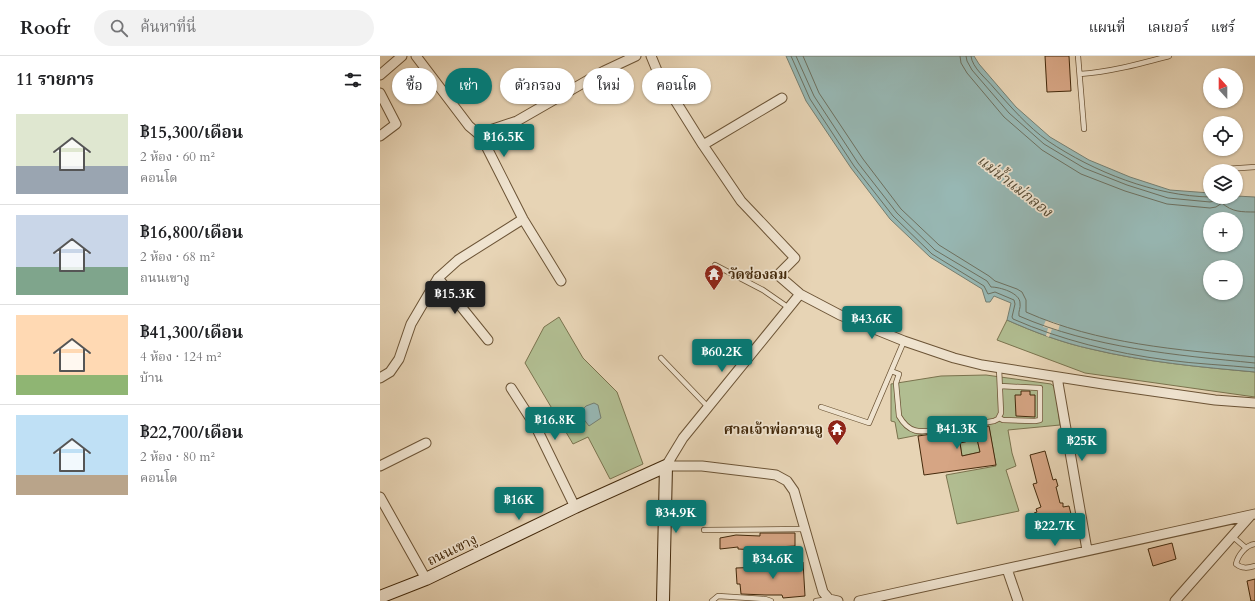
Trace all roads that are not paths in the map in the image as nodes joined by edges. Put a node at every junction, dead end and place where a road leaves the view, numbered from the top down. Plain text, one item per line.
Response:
1 (402, 56) edge
2 (416, 56) edge
3 (636, 56) edge
4 (651, 56) edge
5 (1078, 56) edge
6 (1169, 56) edge
7 (1080, 74) junction
8 (380, 75) edge
9 (380, 93) edge
10 (782, 98) dead end
11 (1084, 129) dead end
12 (380, 136) edge
13 (481, 136) junction
14 (703, 145) junction
15 (1255, 167) edge
16 (1243, 168) edge
17 (523, 219) junction
18 (715, 264) dead end
19 (438, 278) junction
20 (561, 281) dead end
21 (800, 294) junction
22 (789, 308) junction
23 (488, 340) dead end
24 (904, 341) junction
25 (661, 358) dead end
26 (999, 368) junction
27 (892, 371) junction
28 (380, 378) edge
29 (1057, 378) junction
30 (1000, 386) junction
31 (511, 388) dead end
32 (1255, 402) edge
33 (708, 407) junction
34 (821, 407) dead end
35 (999, 418) junction
36 (426, 443) dead end
37 (380, 466) edge
38 (666, 466) junction
39 (380, 497) edge
40 (575, 506) junction
41 (1253, 514) edge
42 (805, 529) junction
43 (704, 530) dead end
44 (1232, 536) junction
45 (1255, 544) edge
46 (1246, 548) junction
47 (1087, 550) junction
48 (1255, 566) edge
49 (1007, 569) junction
50 (426, 580) junction
51 (380, 598) edge
52 (834, 600) edge
53 (663, 601) edge
54 (712, 601) edge
55 (771, 601) edge
56 (816, 601) edge
57 (860, 601) edge
58 (1018, 601) edge
59 (1175, 601) edge

1 - 8 street
2 - 13 street
3 - 13 street
4 - 14 street
5 - 7 lane
6 - 7 lane
7 - 11 lane
9 - 12 street
10 - 14 street
13 - 17 street
14 - 21 street
15 - 16 lane
17 - 19 street
17 - 20 street
18 - 22 lane
19 - 23 street
19 - 28 street
21 - 22 street
21 - 24 street
22 - 33 street
24 - 26 street
24 - 27 lane
25 - 33 lane
26 - 29 street
26 - 30 lane
27 - 34 lane
27 - 35 lane
29 - 32 street
29 - 47 street
30 - 35 lane
30 - 35 lane
31 - 40 street
33 - 38 street
36 - 37 street
38 - 40 street, ถนนเขางู
38 - 42 street
38 - 53 street
39 - 50 street
40 - 50 street, ถนนเขางู
41 - 44 street
41 - 47 street
42 - 43 lane
42 - 52 street
44 - 46 lane
44 - 59 street
45 - 46 lane
46 - 48 lane
47 - 49 street
49 - 57 street
49 - 58 street
50 - 51 street, ถนนเขางู
52 - 56 lane
54 - 55 lane

